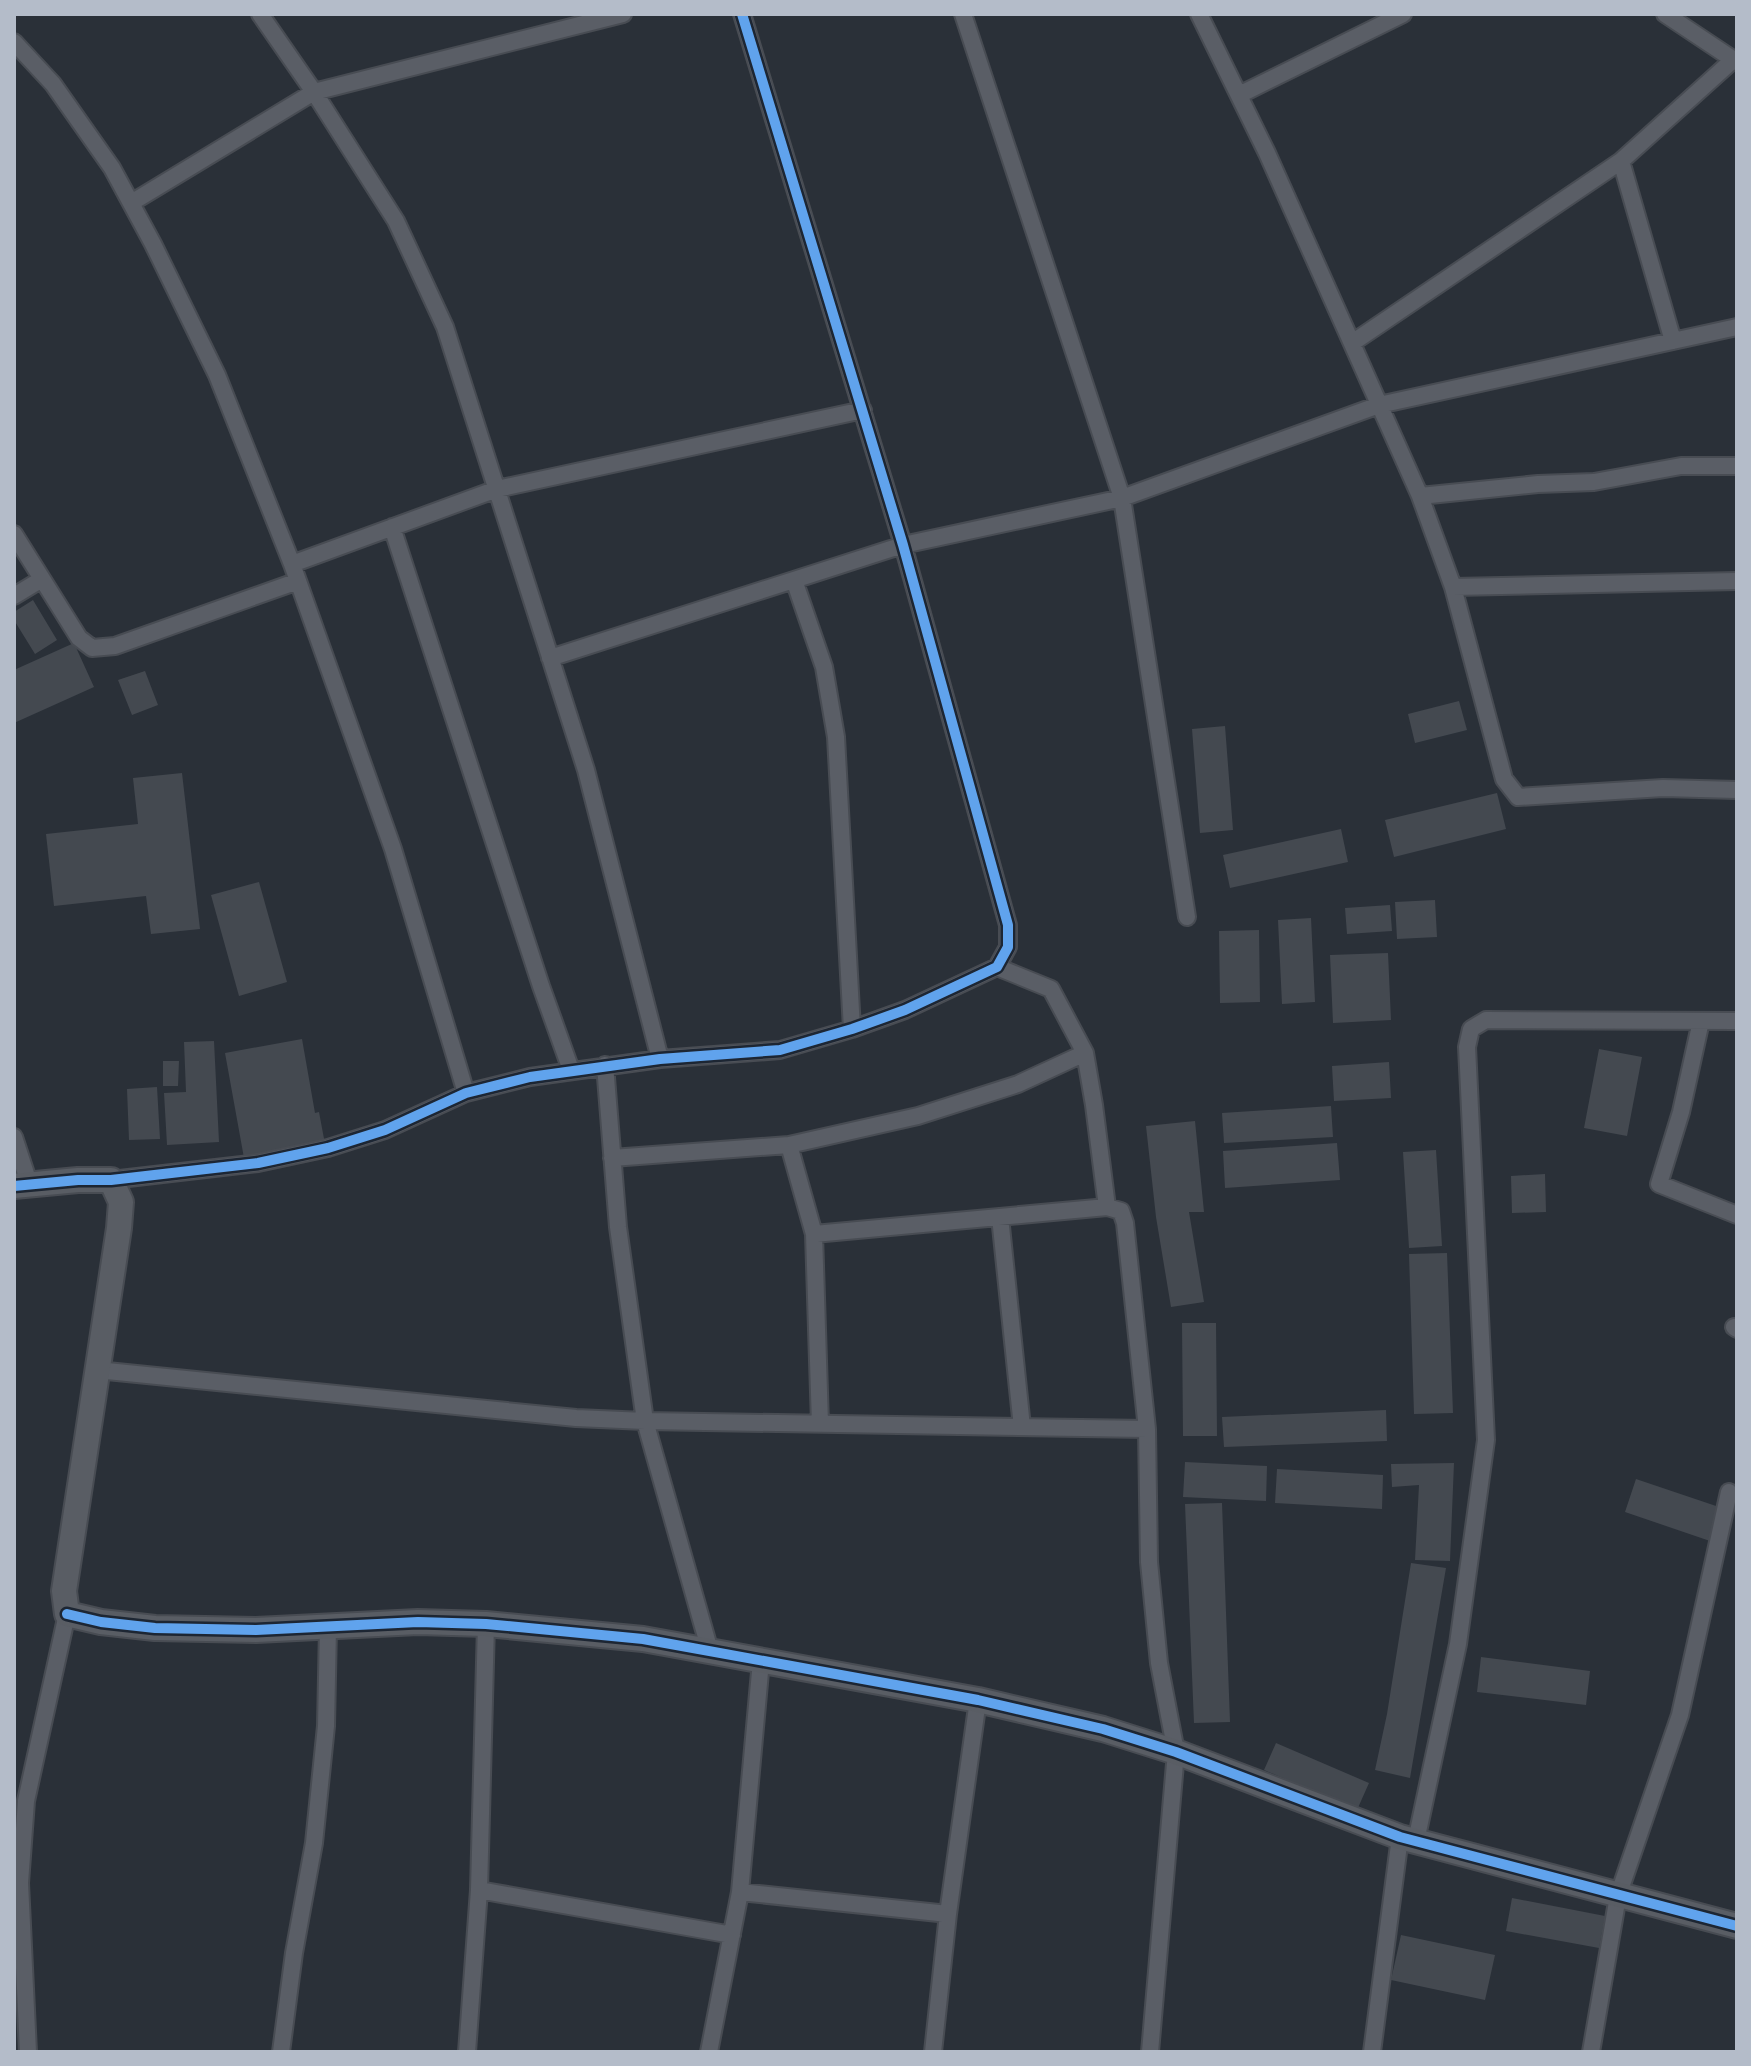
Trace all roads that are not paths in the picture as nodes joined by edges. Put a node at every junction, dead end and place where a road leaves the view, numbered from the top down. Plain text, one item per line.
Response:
1 (260, 14) edge
2 (623, 14) edge
3 (742, 14) edge
4 (963, 14) edge
5 (1199, 14) edge
6 (1403, 14) edge
7 (1665, 14) edge
8 (14, 42) edge
9 (1735, 61) edge
10 (314, 92) junction
11 (1239, 95) junction
12 (1621, 161) junction
13 (131, 203) junction
14 (1737, 327) edge
15 (1673, 341) junction
16 (1352, 343) junction
17 (1379, 405) junction
18 (863, 410) junction
19 (1737, 466) edge
20 (497, 489) junction
21 (1420, 496) junction
22 (1122, 498) junction
23 (392, 527) junction
24 (14, 534) edge
25 (903, 545) junction
26 (292, 564) junction
27 (42, 579) junction
28 (794, 580) junction
29 (298, 581) junction
30 (1737, 581) edge
31 (1453, 587) junction
32 (14, 596) edge
33 (550, 658) junction
34 (1737, 790) edge
35 (1187, 917) dead end
36 (997, 967) junction
37 (1701, 1021) junction
38 (1737, 1021) edge
39 (852, 1029) junction
40 (1085, 1053) junction
41 (660, 1059) junction
42 (605, 1065) junction
43 (571, 1070) junction
44 (466, 1093) junction
45 (14, 1137) edge
46 (789, 1145) junction
47 (612, 1158) junction
48 (111, 1180) junction
49 (22, 1184) edge
50 (1107, 1207) junction
51 (1737, 1215) edge
52 (1000, 1217) junction
53 (814, 1234) junction
54 (97, 1370) junction
55 (645, 1421) junction
56 (820, 1424) junction
57 (1022, 1427) junction
58 (1147, 1429) junction
59 (1729, 1492) dead end
60 (67, 1614) junction
61 (486, 1624) junction
62 (328, 1627) junction
63 (710, 1651) junction
64 (761, 1661) junction
65 (978, 1700) junction
66 (1176, 1752) junction
67 (1408, 1839) junction
68 (479, 1890) junction
69 (740, 1892) junction
70 (1618, 1896) junction
71 (948, 1914) junction
72 (1737, 1926) edge
73 (732, 1935) junction
74 (28, 2052) edge
75 (281, 2052) edge
76 (467, 2052) edge
77 (709, 2052) edge
78 (933, 2052) edge
79 (1150, 2052) edge
80 (1372, 2052) edge
81 (1591, 2052) edge

1 - 10 street
2 - 10 street
3 - 18 street
4 - 22 street
5 - 11 street
6 - 11 street
7 - 9 street
8 - 13 street
9 - 12 street
10 - 13 street
10 - 20 street
11 - 16 street
12 - 15 street
12 - 16 street
13 - 26 street
14 - 15 street
15 - 17 street
16 - 17 street
17 - 21 street
17 - 22 street
18 - 20 street
18 - 25 street
19 - 21 street
20 - 23 street
20 - 33 street
21 - 31 street
22 - 25 street
22 - 35 street
23 - 26 street
23 - 43 street
24 - 27 street
25 - 28 street
25 - 36 street
26 - 29 street
27 - 29 street
27 - 32 street
28 - 33 street
28 - 39 street
29 - 44 street
30 - 31 street
31 - 34 street
33 - 41 street
36 - 39 street
36 - 40 street
37 - 38 street
37 - 51 street
37 - 67 street
39 - 41 street
40 - 46 street
40 - 50 street
41 - 42 street
42 - 43 street
42 - 47 street
43 - 44 street
44 - 48 street
45 - 49 street
46 - 47 street
46 - 53 street
47 - 55 street
48 - 49 street
48 - 54 street
50 - 52 street
50 - 58 street
52 - 53 street
52 - 57 street
53 - 56 street
54 - 55 street
54 - 60 street
55 - 56 street
55 - 63 street
56 - 57 street
57 - 58 street
58 - 66 street
59 - 70 street
60 - 62 street
60 - 74 street
61 - 62 street
61 - 63 street
61 - 68 street
62 - 75 street
63 - 64 street
64 - 65 street
64 - 69 street
65 - 66 street
65 - 71 street
66 - 67 street
66 - 79 street
67 - 70 street
67 - 80 street
68 - 73 street
68 - 76 street
69 - 71 street
69 - 73 street
70 - 72 street
70 - 81 street
71 - 78 street
73 - 77 street

